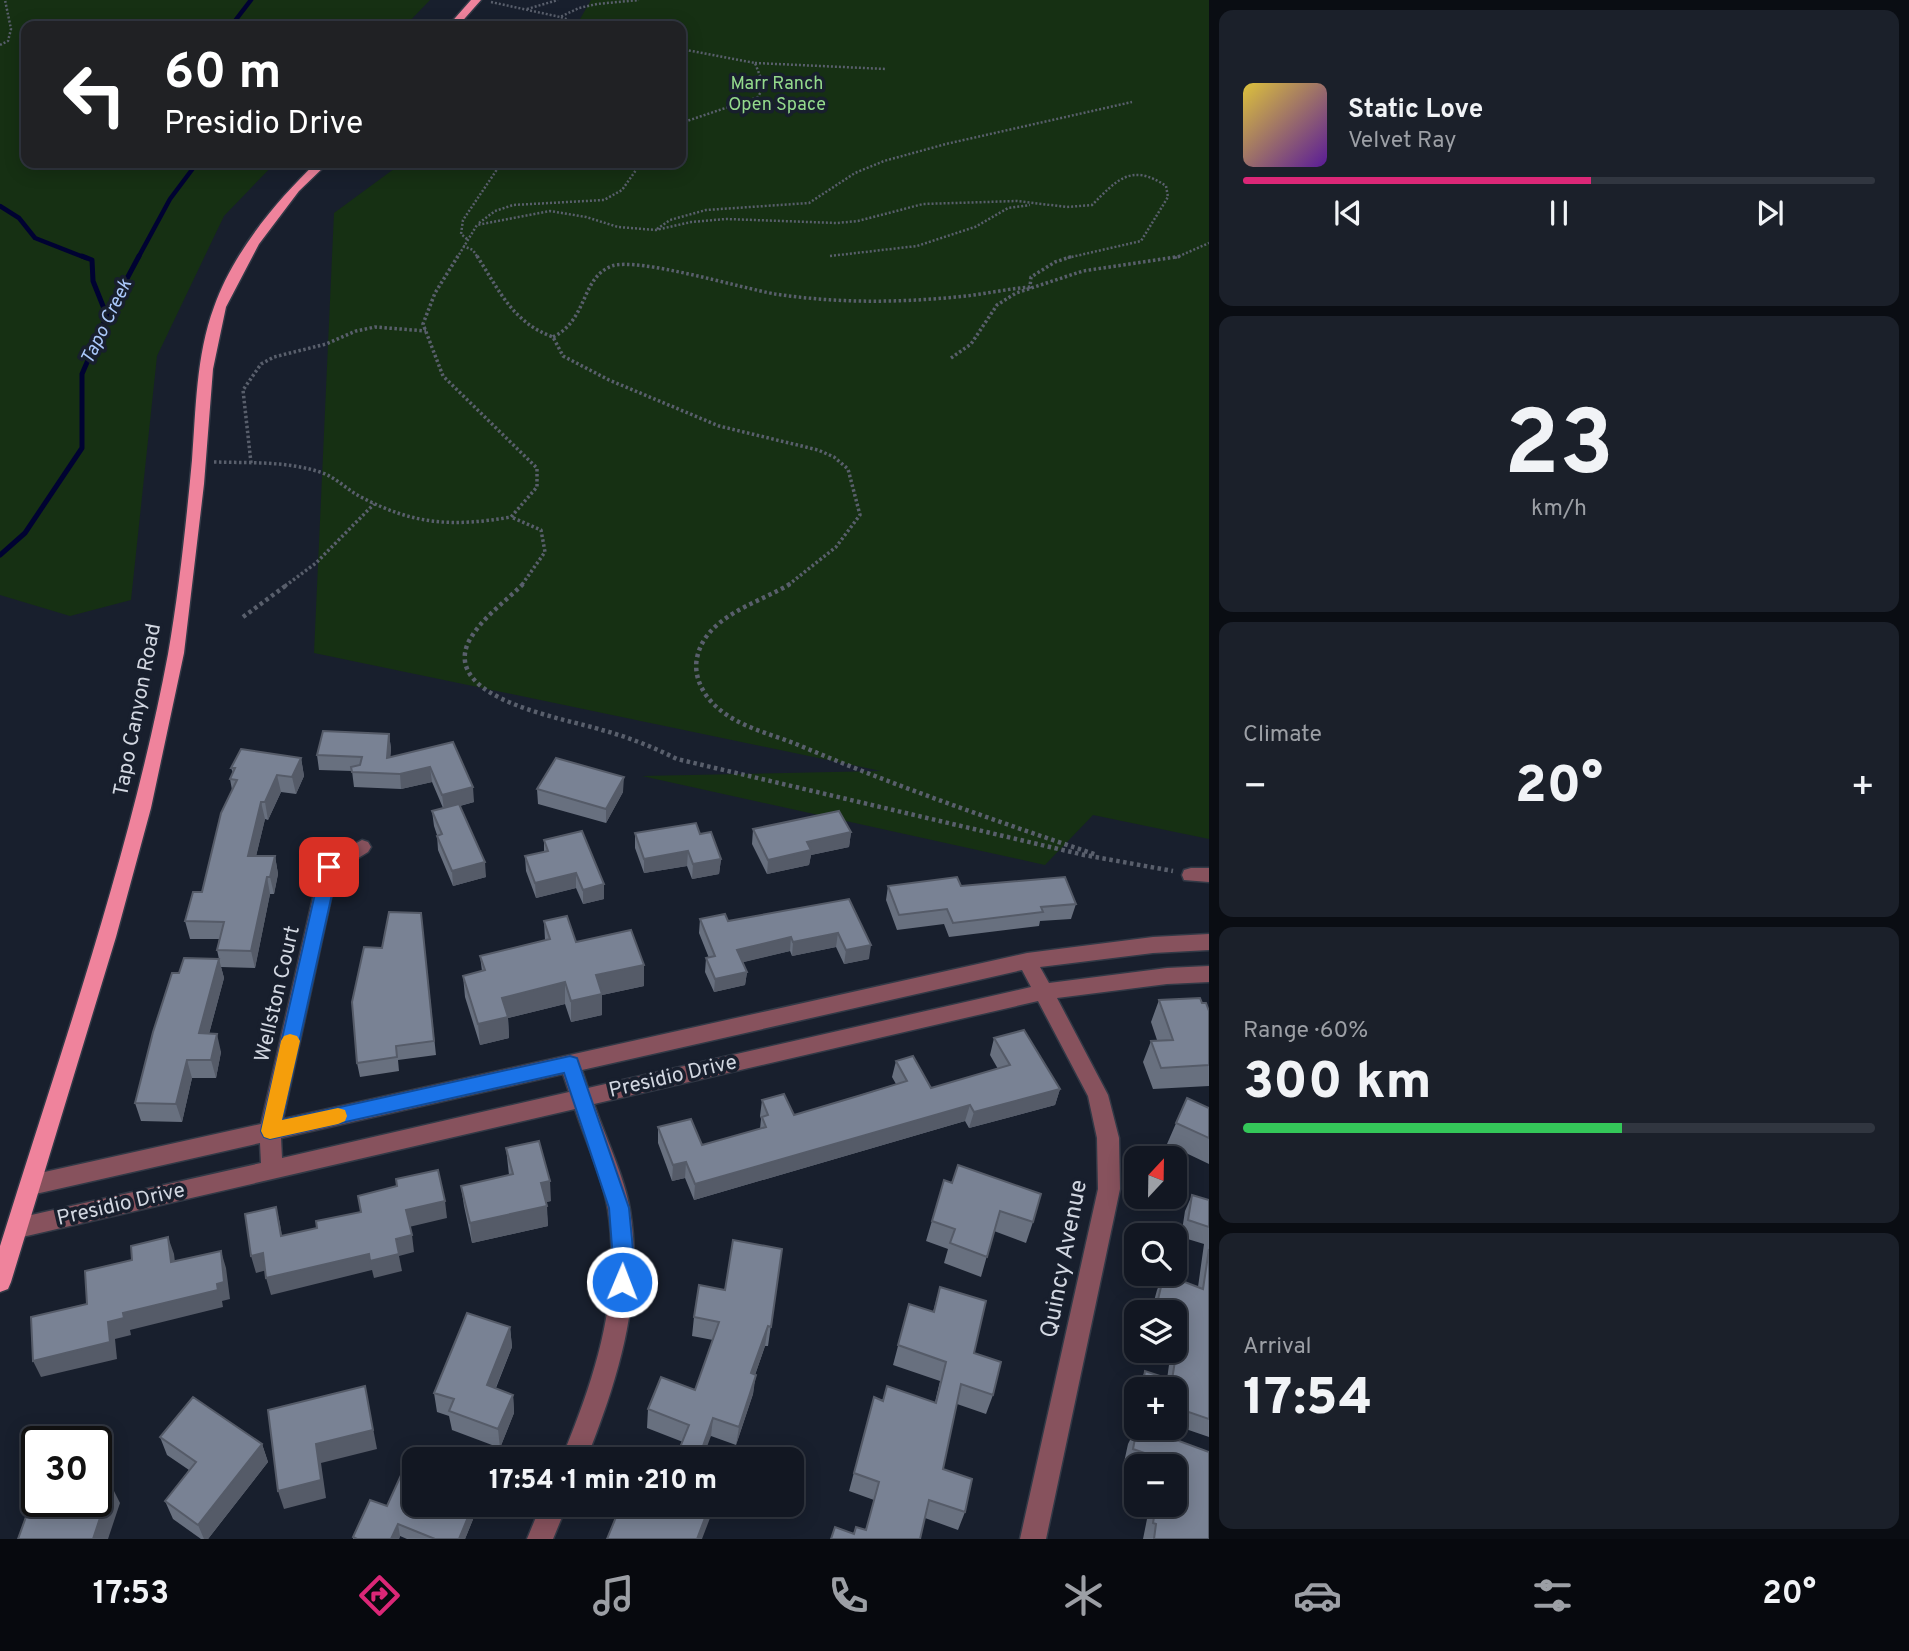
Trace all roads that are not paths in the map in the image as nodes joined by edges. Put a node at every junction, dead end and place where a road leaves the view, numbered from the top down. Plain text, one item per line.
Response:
1 (476, 0) edge
2 (457, 21) edge
3 (317, 168) edge
4 (362, 847) dead end
5 (1209, 942) edge
6 (1027, 961) junction
7 (1209, 974) edge
8 (1044, 992) junction
9 (570, 1064) junction
10 (581, 1098) junction
11 (270, 1131) junction
12 (272, 1170) junction
13 (31, 1185) junction
14 (18, 1228) junction
15 (0, 1282) edge
16 (578, 1447) edge
17 (549, 1517) edge
18 (540, 1539) edge
19 (1033, 1539) edge

1 - 2 main road
3 - 13 main road, Tapo Canyon Road
4 - 11 street, Wellston Court
5 - 6 street, Presidio Drive
6 - 8 street, Quincy Avenue
6 - 9 street, Presidio Drive
7 - 8 street, Presidio Drive
8 - 10 street, Presidio Drive
8 - 19 street, Quincy Avenue
9 - 10 street
9 - 11 street, Presidio Drive
10 - 12 street, Presidio Drive
10 - 16 street
11 - 12 street, Wellston Court
11 - 13 street, Presidio Drive
12 - 14 street, Presidio Drive
13 - 14 main road, Tapo Canyon Road
14 - 15 main road, Tapo Canyon Road
17 - 18 street

